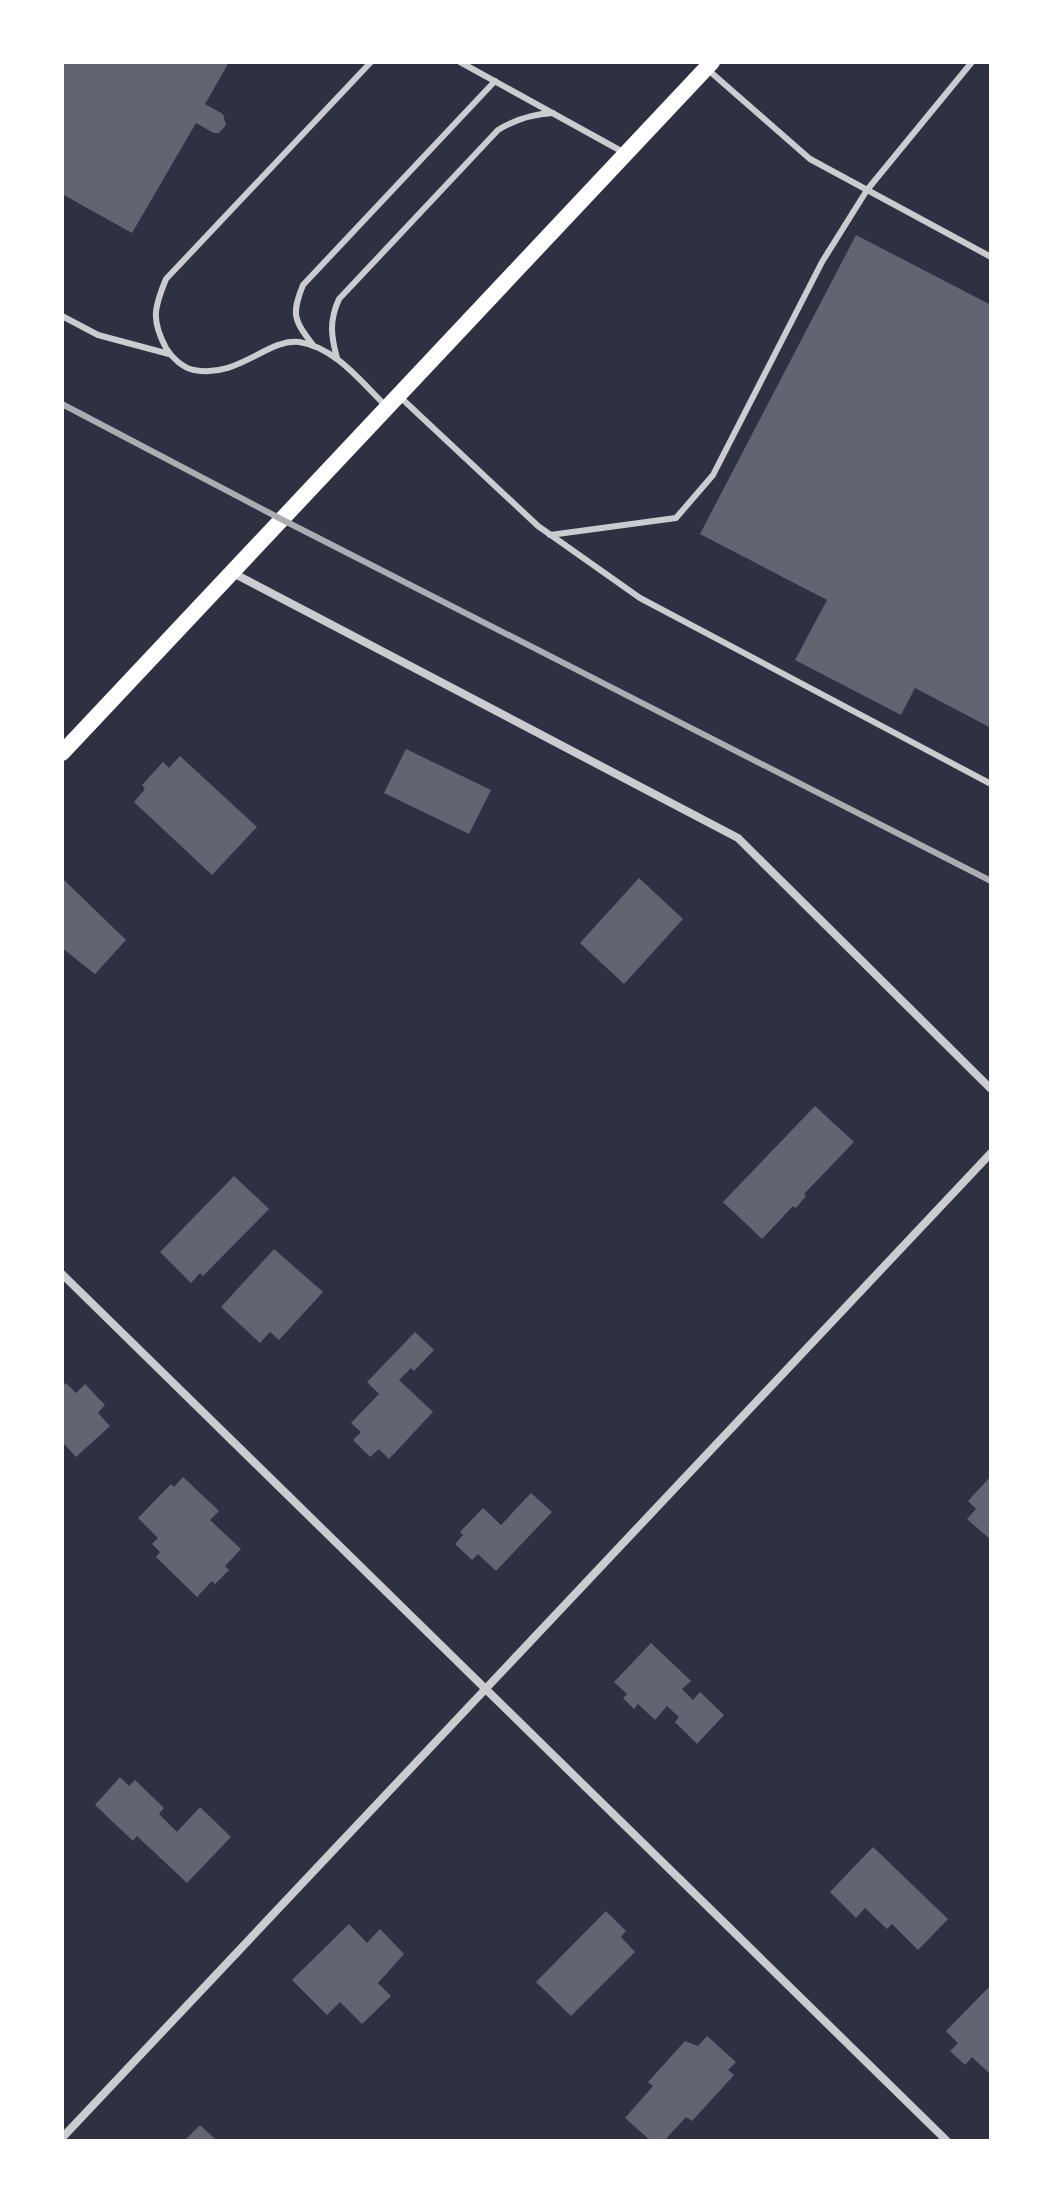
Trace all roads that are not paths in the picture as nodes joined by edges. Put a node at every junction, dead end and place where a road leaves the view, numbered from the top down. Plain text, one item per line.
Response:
1 (371, 62) edge
2 (460, 62) edge
3 (972, 62) edge
4 (706, 64) edge
5 (495, 81) junction
6 (553, 113) junction
7 (627, 154) junction
8 (867, 190) junction
9 (991, 257) edge
10 (62, 316) edge
11 (313, 345) junction
12 (169, 354) junction
13 (338, 361) junction
14 (392, 401) junction
15 (550, 535) junction
16 (232, 573) junction
17 (62, 753) edge
18 (991, 784) edge
19 (991, 1089) edge
20 (991, 1153) edge
21 (62, 1274) edge
22 (486, 1689) junction
23 (62, 2138) edge
24 (947, 2141) edge

1 - 12 lane
2 - 5 lane
3 - 8 lane
4 - 7 main road
4 - 8 lane
5 - 6 lane
5 - 11 lane
6 - 7 lane
6 - 13 lane
7 - 14 main road
8 - 9 lane
8 - 15 lane
10 - 12 lane
11 - 12 lane
11 - 13 lane
13 - 14 lane
14 - 15 lane
14 - 16 main road
15 - 18 lane
16 - 17 main road
16 - 19 street
20 - 22 street
21 - 22 street
22 - 23 street
22 - 24 street

